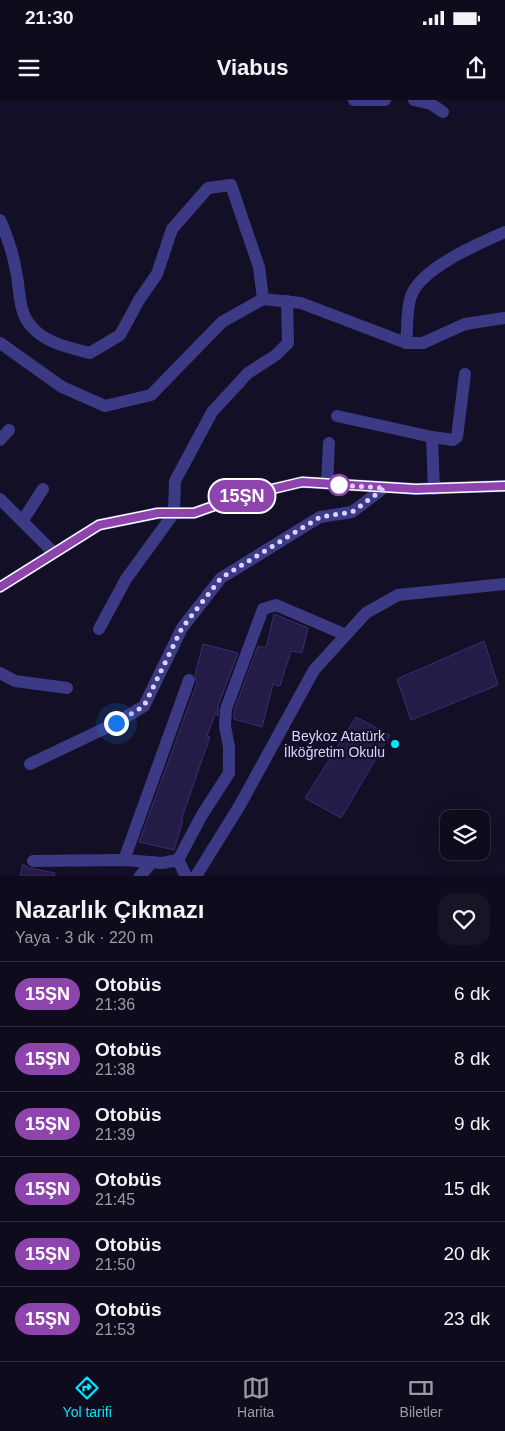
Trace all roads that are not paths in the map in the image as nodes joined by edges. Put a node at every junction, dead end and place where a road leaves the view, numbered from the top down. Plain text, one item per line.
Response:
1 (354, 100) edge
2 (385, 100) edge
3 (414, 100) edge
4 (443, 112) dead end
5 (0, 220) edge
6 (505, 232) edge
7 (263, 299) junction
8 (287, 301) junction
9 (505, 318) edge
10 (406, 342) junction
11 (0, 343) edge
12 (464, 374) dead end
13 (337, 416) dead end
14 (9, 430) dead end
15 (432, 437) junction
16 (0, 440) edge
17 (329, 443) dead end
18 (327, 484) junction
19 (505, 486) edge
20 (385, 488) junction
21 (43, 489) dead end
22 (434, 489) junction
23 (0, 499) edge
24 (174, 513) junction
25 (24, 520) junction
26 (54, 553) junction
27 (505, 584) edge
28 (0, 587) edge
29 (99, 629) dead end
30 (346, 635) junction
31 (0, 673) edge
32 (189, 680) dead end
33 (68, 688) dead end
34 (30, 764) dead end
35 (124, 860) junction
36 (178, 860) junction
37 (32, 861) dead end
38 (152, 862) junction
39 (140, 876) edge
40 (186, 876) edge
41 (196, 876) edge

1 - 2 street
3 - 4 street
5 - 7 street
6 - 10 street
7 - 8 street
7 - 11 street
8 - 10 street
8 - 24 street
9 - 10 street
12 - 15 street
13 - 15 street
14 - 16 street
15 - 22 street
17 - 18 street
18 - 20 street
18 - 24 street
19 - 22 street
20 - 22 street
20 - 34 street
21 - 25 street
23 - 25 street
24 - 26 street
24 - 29 street
25 - 26 street
26 - 28 street
27 - 30 street
30 - 36 street
30 - 41 street
31 - 33 street
32 - 35 street
35 - 37 street
35 - 38 street
36 - 38 street
36 - 40 street
38 - 39 street

